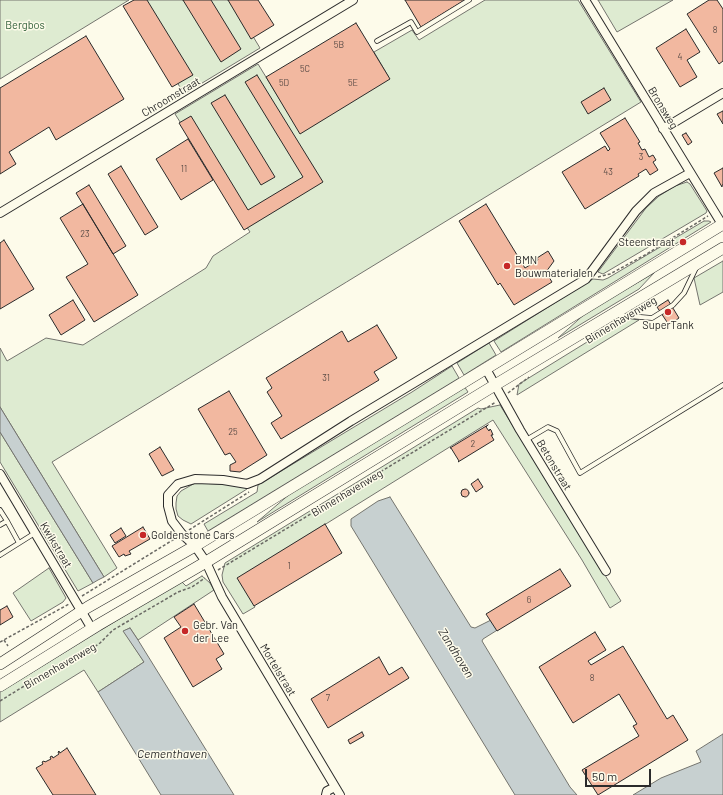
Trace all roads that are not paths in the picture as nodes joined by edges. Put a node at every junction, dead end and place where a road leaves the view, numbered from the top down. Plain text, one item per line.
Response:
1 (353, 0) edge
2 (469, 0) edge
3 (585, 0) edge
4 (377, 41) dead end
5 (723, 93) edge
6 (663, 129) junction
7 (690, 173) junction
8 (0, 213) edge
9 (723, 225) edge
10 (723, 248) edge
11 (698, 264) junction
12 (611, 315) junction
13 (486, 369) junction
14 (495, 385) junction
15 (723, 385) edge
16 (526, 440) junction
17 (0, 474) edge
18 (0, 510) edge
19 (7, 521) junction
20 (0, 525) edge
21 (36, 533) junction
22 (19, 543) junction
23 (195, 546) junction
24 (0, 555) edge
25 (206, 562) junction
26 (606, 571) dead end
27 (82, 611) junction
28 (92, 629) junction
29 (0, 664) edge
30 (0, 686) edge
31 (335, 787) junction
32 (326, 795) edge
33 (340, 795) edge

1 - 8 street, Chroomstraat
2 - 4 lane
3 - 6 street, Bronsweg
5 - 6 street
6 - 7 street, Bronsweg
7 - 9 street, Bronsweg
7 - 23 street
9 - 13 main road
10 - 11 main road, Binnenhavenweg
11 - 12 main road, Binnenhavenweg
11 - 12 lane
12 - 14 main road, Binnenhavenweg
13 - 14 street, Betonstraat
13 - 23 main road
14 - 16 street, Betonstraat
14 - 25 main road, Binnenhavenweg
15 - 16 lane
16 - 26 street, Betonstraat
17 - 21 street, Kwikstraat
18 - 19 lane
19 - 20 lane
19 - 22 lane
21 - 22 lane
21 - 27 street, Kwikstraat
22 - 24 lane
23 - 25 street
23 - 27 main road
25 - 28 main road, Binnenhavenweg
25 - 31 street, Mortelstraat
27 - 28 street, Kwikstraat
27 - 29 main road
28 - 30 main road, Binnenhavenweg
31 - 32 street
31 - 33 street, Mortelstraat

